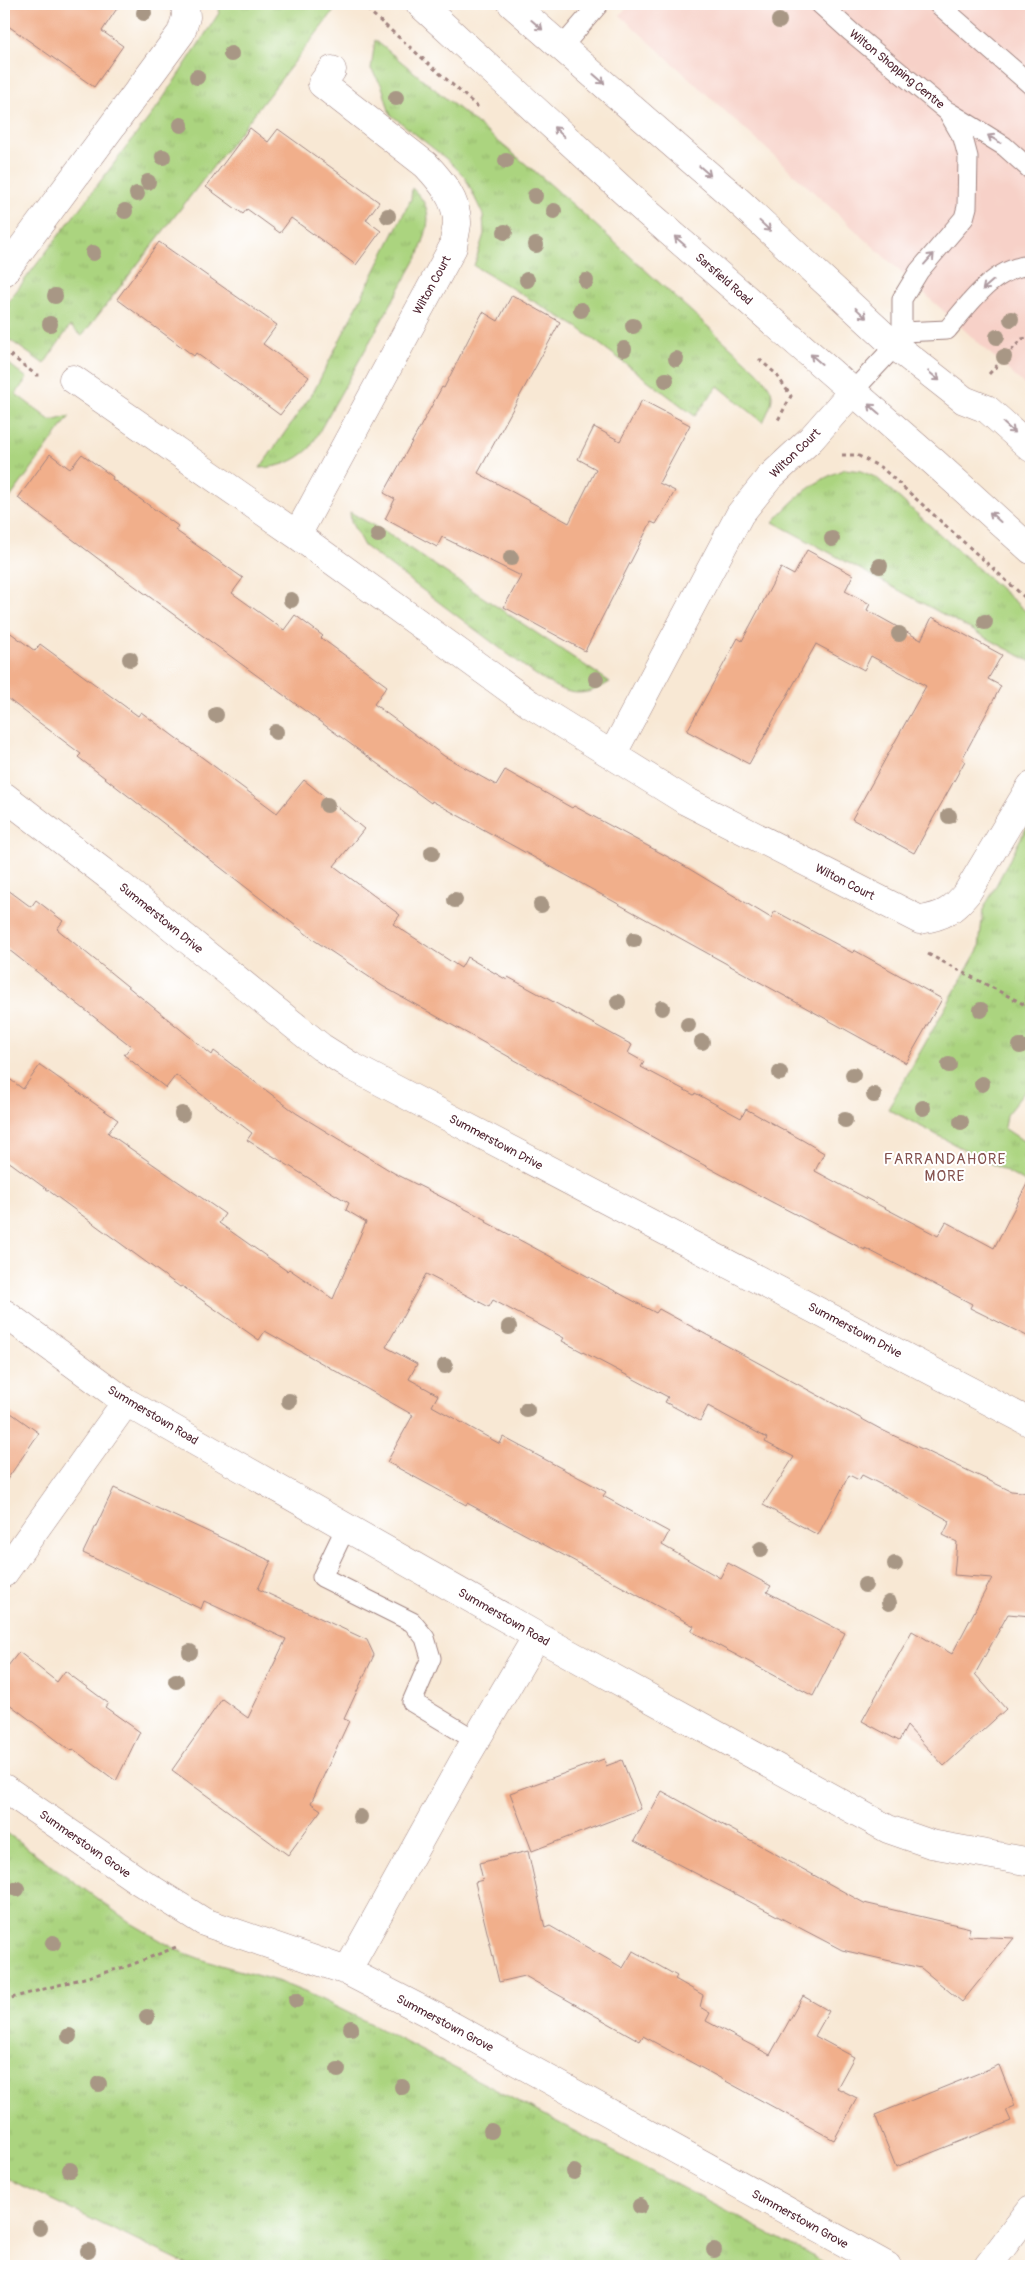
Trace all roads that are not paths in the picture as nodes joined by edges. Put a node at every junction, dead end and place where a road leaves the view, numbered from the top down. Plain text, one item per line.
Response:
1 (185, 4) edge
2 (420, 4) edge
3 (512, 4) edge
4 (598, 4) edge
5 (820, 4) edge
6 (938, 4) edge
7 (562, 47) junction
8 (332, 70) dead end
9 (1031, 85) edge
10 (948, 112) junction
11 (1031, 170) edge
12 (1031, 265) edge
13 (4, 272) edge
14 (899, 339) junction
15 (73, 379) road end
16 (853, 391) junction
17 (1031, 448) edge
18 (297, 535) junction
19 (1031, 550) edge
20 (612, 755) junction
21 (1031, 786) edge
22 (4, 796) edge
23 (4, 1313) edge
24 (126, 1402) junction
25 (1031, 1423) edge
26 (346, 1527) junction
27 (4, 1573) edge
28 (537, 1636) junction
29 (475, 1740) junction
30 (4, 1788) edge
31 (1031, 1862) edge
32 (347, 1971) junction
33 (1031, 2209) edge
34 (887, 2266) edge
35 (988, 2266) edge

1 - 13 street
16 -> 2 street, Sarsfield Road
3 -> 7 street
4 - 7 lane
5 - 10 lane, Wilton Shopping Centre
6 - 9 lane
7 -> 14 street
8 - 18 street, Wilton Court
11 -> 10 lane
14 -> 10 lane, Wilton Shopping Centre
12 -> 14 lane
14 - 16 lane
14 -> 17 street
15 - 18 street, Wilton Court
19 -> 16 street, Sarsfield Road
16 - 20 street, Wilton Court
18 - 20 street, Wilton Court
20 - 21 street, Wilton Court
22 - 25 street, Summerstown Drive
23 - 24 street, Summerstown Road
24 - 26 street, Summerstown Road
24 - 27 street
26 - 28 street, Summerstown Road
26 - 29 lane
28 - 29 street
28 - 31 street, Summerstown Road
29 - 32 street
30 - 32 street, Summerstown Grove
32 - 34 street, Summerstown Grove
33 - 35 street

